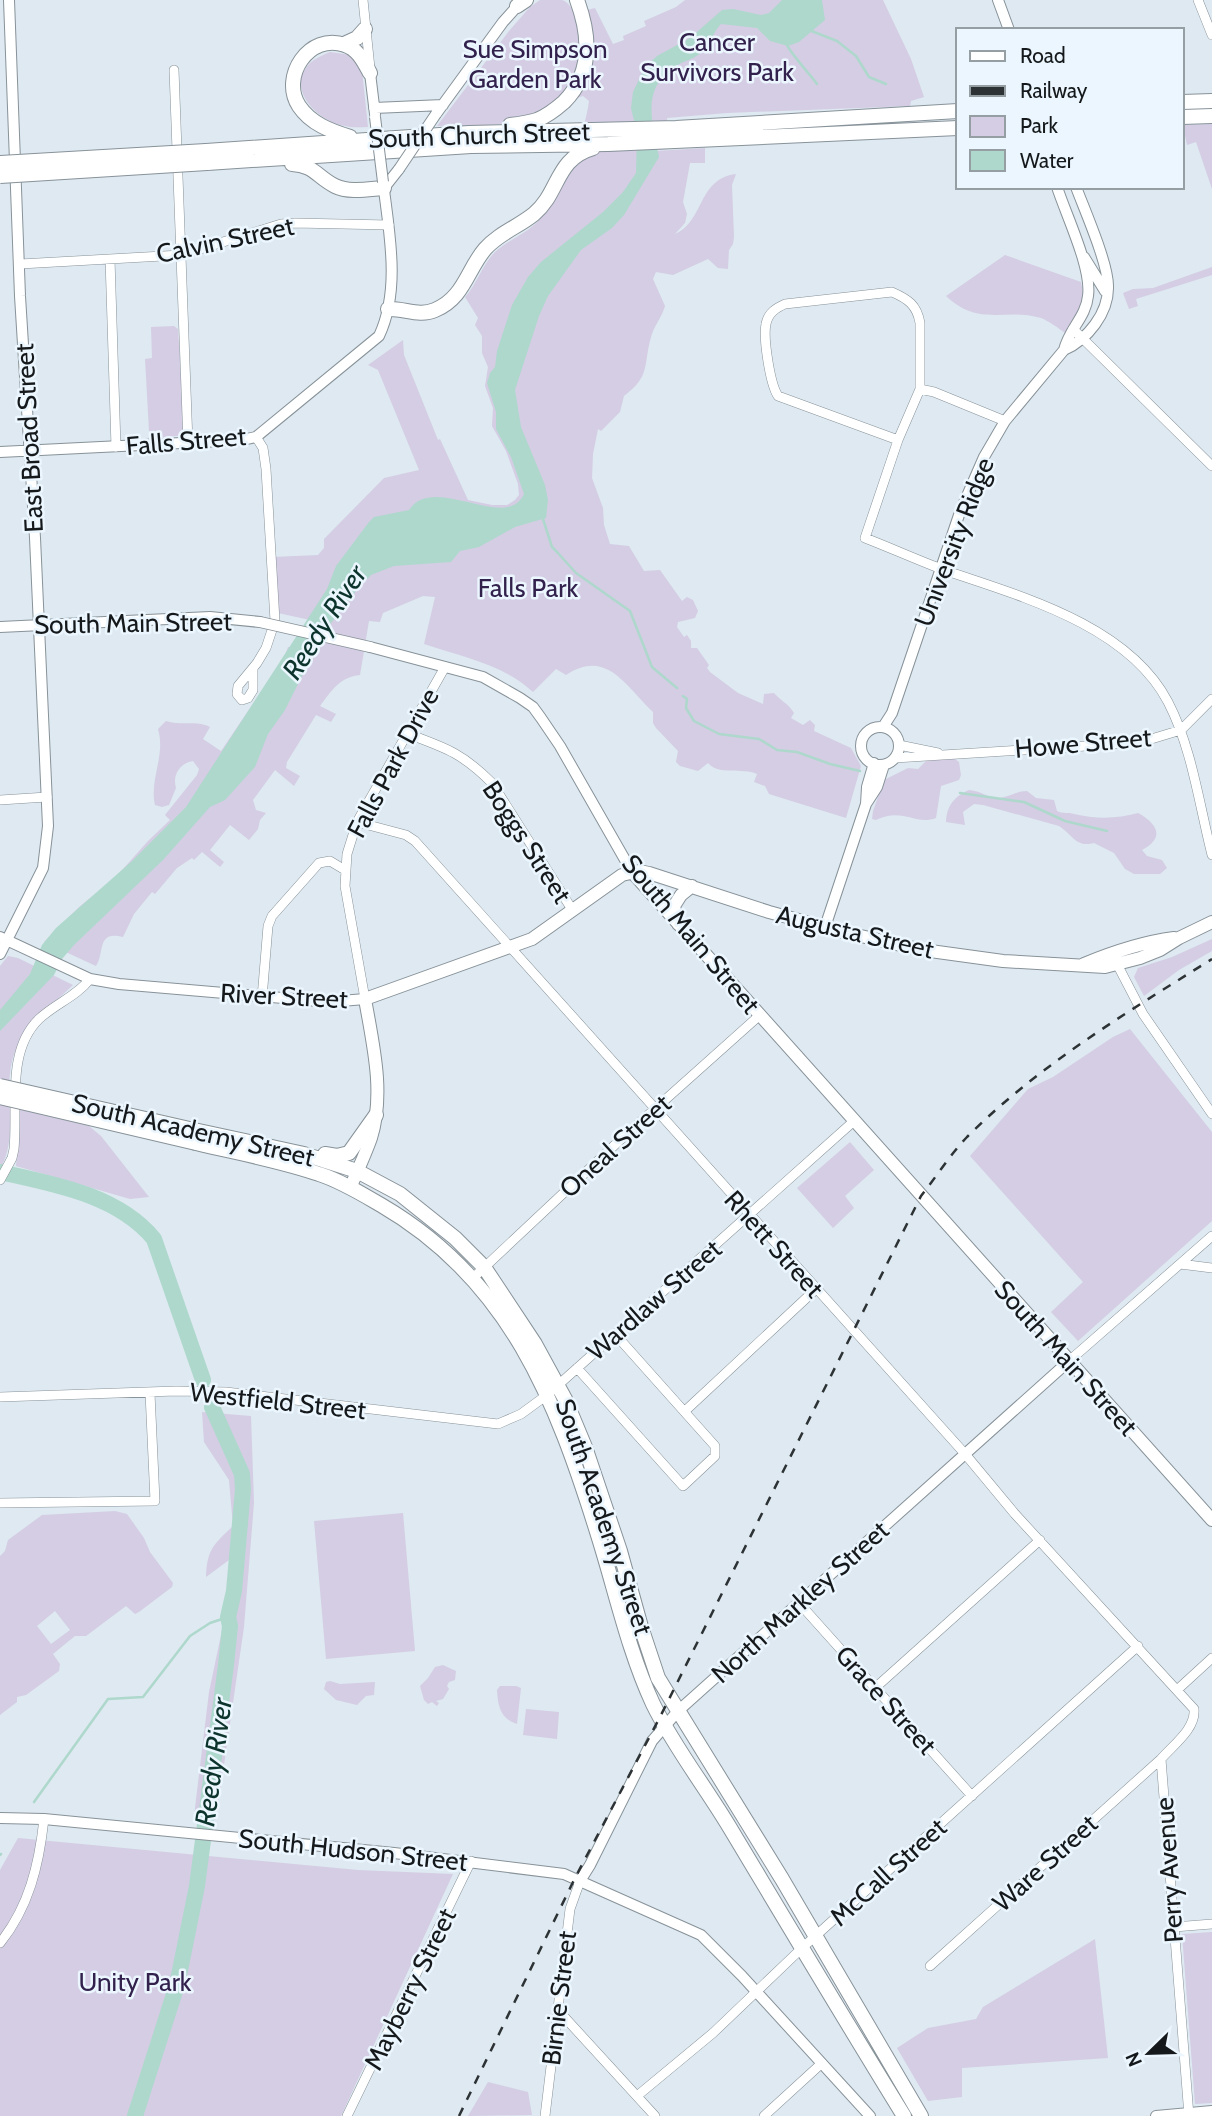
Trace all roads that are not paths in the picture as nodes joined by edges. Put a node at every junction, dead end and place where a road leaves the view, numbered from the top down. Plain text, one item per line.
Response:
1 (9, 0) edge
2 (363, 0) edge
3 (998, 0) edge
4 (1198, 0) edge
5 (577, 1) edge
6 (522, 2) edge
7 (1008, 28) edge
8 (365, 29) junction
9 (1212, 35) edge
10 (344, 44) junction
11 (174, 70) dead end
12 (370, 73) junction
13 (1212, 101) edge
14 (1184, 102) edge
15 (440, 109) junction
16 (956, 111) edge
17 (375, 112) junction
18 (1184, 117) edge
19 (1212, 117) edge
20 (956, 128) edge
21 (470, 133) junction
22 (677, 134) junction
23 (358, 139) junction
24 (618, 139) junction
25 (207, 157) junction
26 (245, 162) junction
27 (0, 163) edge
28 (0, 176) edge
29 (384, 185) junction
30 (1058, 189) edge
31 (1077, 189) edge
32 (389, 225) junction
33 (181, 255) junction
34 (1082, 255) junction
35 (110, 259) junction
36 (20, 264) junction
37 (1107, 296) junction
38 (388, 309) junction
39 (1073, 329) junction
40 (1083, 338) junction
41 (1064, 350) junction
42 (920, 389) junction
43 (1005, 421) junction
44 (256, 437) junction
45 (898, 440) junction
46 (188, 443) junction
47 (116, 447) junction
48 (30, 451) junction
49 (0, 452) edge
50 (1212, 466) edge
51 (942, 569) junction
52 (38, 625) junction
53 (0, 626) edge
54 (445, 667) junction
55 (253, 668) dead end
56 (1212, 699) edge
57 (892, 712) junction
58 (883, 727) junction
59 (1181, 730) junction
60 (408, 734) junction
61 (897, 740) junction
62 (939, 753) junction
63 (895, 758) junction
64 (879, 764) junction
65 (47, 797) junction
66 (0, 800) edge
67 (357, 822) junction
68 (1212, 855) edge
69 (345, 870) junction
70 (632, 872) junction
71 (692, 886) junction
72 (573, 911) junction
73 (1212, 922) edge
74 (678, 925) junction
75 (825, 928) junction
76 (4, 938) edge
77 (1179, 938) junction
78 (511, 947) junction
79 (0, 954) edge
80 (1084, 964) junction
81 (1117, 964) junction
82 (90, 979) junction
83 (262, 998) junction
84 (365, 999) junction
85 (760, 1016) junction
86 (0, 1086) edge
87 (0, 1097) edge
88 (655, 1111) junction
89 (1212, 1114) edge
90 (376, 1115) junction
91 (854, 1121) junction
92 (195, 1136) junction
93 (304, 1154) junction
94 (357, 1171) junction
95 (0, 1180) edge
96 (350, 1188) junction
97 (749, 1216) junction
98 (1212, 1236) edge
99 (1180, 1264) junction
100 (484, 1268) junction
101 (1212, 1268) edge
102 (473, 1278) junction
103 (815, 1290) junction
104 (615, 1334) junction
105 (1069, 1361) junction
106 (577, 1368) junction
107 (559, 1384) junction
108 (150, 1392) junction
109 (547, 1395) junction
110 (0, 1397) edge
111 (685, 1411) junction
112 (966, 1455) junction
113 (0, 1503) edge
114 (1212, 1520) edge
115 (1040, 1539) junction
116 (800, 1604) junction
117 (1138, 1646) junction
118 (1212, 1658) edge
119 (875, 1688) junction
120 (1177, 1690) junction
121 (678, 1711) junction
122 (666, 1726) junction
123 (1161, 1759) junction
124 (972, 1796) junction
125 (0, 1818) edge
126 (44, 1819) junction
127 (471, 1861) junction
128 (580, 1881) junction
129 (1212, 1924) edge
130 (1174, 1927) junction
131 (815, 1938) junction
132 (0, 1943) edge
133 (801, 1949) junction
134 (930, 1966) dead end
135 (756, 1992) junction
136 (557, 2009) junction
137 (822, 2063) junction
138 (637, 2096) junction
139 (1212, 2111) edge
140 (1188, 2115) edge
141 (347, 2116) edge
142 (545, 2116) edge
143 (655, 2116) edge
144 (764, 2116) edge
145 (870, 2116) edge
146 (904, 2116) edge
147 (921, 2116) edge
148 (1156, 2116) edge

1 - 36 street, East Broad Street
2 - 8 street
3 - 7 street
4 - 9 street
5 - 21 main road
6 - 15 street
8 - 10 main road
8 - 12 street
10 - 12 main road
10 - 23 main road
11 - 33 street
12 - 17 street
13 - 14 main road
15 - 17 street
15 - 29 street, bridge
16 - 22 main road, South Church Street
17 - 29 street, bridge
18 - 19 main road
20 - 22 main road, South Church Street
21 - 23 main road, South Church Street
21 - 24 main road, South Church Street
22 - 24 main road, South Church Street
23 - 25 main road, South Church Street
24 - 26 main road, South Church Street
24 - 38 main road
25 - 26 main road, South Church Street
25 - 27 main road, South Church Street, bridge
25 - 28 main road, South Church Street, bridge
26 - 29 main road
29 - 32 street
30 - 34 street, University Ridge
31 - 37 street
32 - 33 street, Calvin Street
32 - 38 street
33 - 35 street, Calvin Street
33 - 46 street
34 - 37 street
34 - 39 street, University Ridge
35 - 36 street, Calvin Street
35 - 47 street
36 - 48 street, East Broad Street
37 - 40 street, University Ridge
38 - 44 street, Falls Street
39 - 40 street
39 - 41 street, University Ridge
40 - 41 street, University Ridge
40 - 50 street
41 - 43 street, University Ridge
42 - 43 street
42 - 45 street
42 - 45 street
43 - 51 street, University Ridge
44 - 46 street, Falls Street
44 - 55 street
45 - 51 street
46 - 47 street, Falls Street
47 - 48 street, Falls Street
48 - 49 street, Falls Street
48 - 52 street, East Broad Street
51 - 57 street, University Ridge
51 - 59 street
52 - 53 street, South Main Street
52 - 54 street, South Main Street, bridge
52 - 65 street, East Broad Street
54 - 60 street, Falls Park Drive
54 - 70 street, South Main Street
56 - 59 street, Howe Street
57 - 58 street, University Ridge
57 - 61 street, University Ridge
58 - 61 street
58 - 64 street
59 - 62 street, Howe Street
59 - 68 street
60 - 67 street, Falls Park Drive
60 - 72 street, Boggs Street
61 - 62 street, Howe Street
61 - 63 street
62 - 63 street, Howe Street
63 - 64 street
64 - 75 street
65 - 66 street
65 - 76 street, East Broad Street
67 - 69 street, Falls Park Drive
67 - 78 street, Rhett Street
69 - 83 street
69 - 84 street, Falls Park Drive
70 - 71 main road, Augusta Street
70 - 72 main road, River Street
70 - 74 main road, South Main Street
71 - 74 main road
71 - 75 main road, Augusta Street
72 - 78 main road, River Street
73 - 77 main road, Augusta Street
74 - 85 main road, South Main Street
75 - 80 main road, Augusta Street
76 - 79 street, East Broad Street
76 - 82 street, River Street
77 - 80 main road, Augusta Street
77 - 81 main road, Augusta Street
78 - 84 main road, River Street
78 - 88 street, Rhett Street
80 - 81 main road, Augusta Street
81 - 89 street
82 - 83 street, River Street
82 - 95 street
83 - 84 street, River Street
84 - 90 main road, Falls Park Drive
85 - 88 street, Oneal Street
85 - 91 main road, South Main Street
86 - 92 main road, South Academy Street, bridge
87 - 92 main road, South Academy Street, bridge
88 - 97 street, Rhett Street
88 - 100 street, Oneal Street
90 - 93 main road
90 - 94 main road, Falls Park Drive
91 - 97 street, Wardlaw Street
91 - 105 main road, South Main Street
92 - 93 main road, South Academy Street
92 - 96 main road, South Academy Street
93 - 94 main road, South Academy Street
94 - 96 main road, Falls Park Drive
94 - 100 main road, South Academy Street
96 - 102 main road, South Academy Street
97 - 103 street, Rhett Street
97 - 104 street, Wardlaw Street
98 - 99 street
99 - 101 street
99 - 105 street
100 - 102 street, Oneal Street
100 - 107 main road, South Academy Street
102 - 109 main road, South Academy Street
103 - 111 street
103 - 112 street, Rhett Street
104 - 106 street, Wardlaw Street
104 - 111 street
105 - 112 street, North Markley Street
105 - 114 main road, South Main Street
106 - 107 street, Wardlaw Street
106 - 111 street
107 - 109 street, Wardlaw Street
107 - 121 main road, South Academy Street
108 - 109 street, Westfield Street
108 - 110 street, Westfield Street
108 - 113 street
109 - 122 main road, South Academy Street
112 - 115 street, Rhett Street
112 - 116 street, North Markley Street
115 - 117 street, Rhett Street
115 - 119 street
116 - 119 street, Grace Street
116 - 121 street, North Markley Street
117 - 120 street, Rhett Street
117 - 124 street, McCall Street
118 - 120 street
119 - 124 street, Grace Street
120 - 123 street, Perry Avenue
121 - 122 street, North Markley Street
121 - 131 main road, South Academy Street
122 - 128 street, North Markley Street
122 - 133 main road, South Academy Street
123 - 130 street, Perry Avenue
123 - 134 street, Ware Street
124 - 131 street, McCall Street
125 - 126 street, South Hudson Street
126 - 127 street, South Hudson Street
126 - 132 street
127 - 128 street, South Hudson Street
127 - 141 street, Mayberry Street
128 - 135 street, South Hudson Street
128 - 136 street, Birnie Street
129 - 130 street
130 - 140 street, Perry Avenue
131 - 133 street, McCall Street
131 - 147 main road, South Academy Street
133 - 135 street, McCall Street
133 - 146 main road, South Academy Street
135 - 137 street, South Hudson Street
135 - 138 street, McCall Street
136 - 138 street
136 - 142 street, Birnie Street
137 - 144 street
137 - 145 street, South Hudson Street
138 - 143 street
139 - 140 street
140 - 148 street

